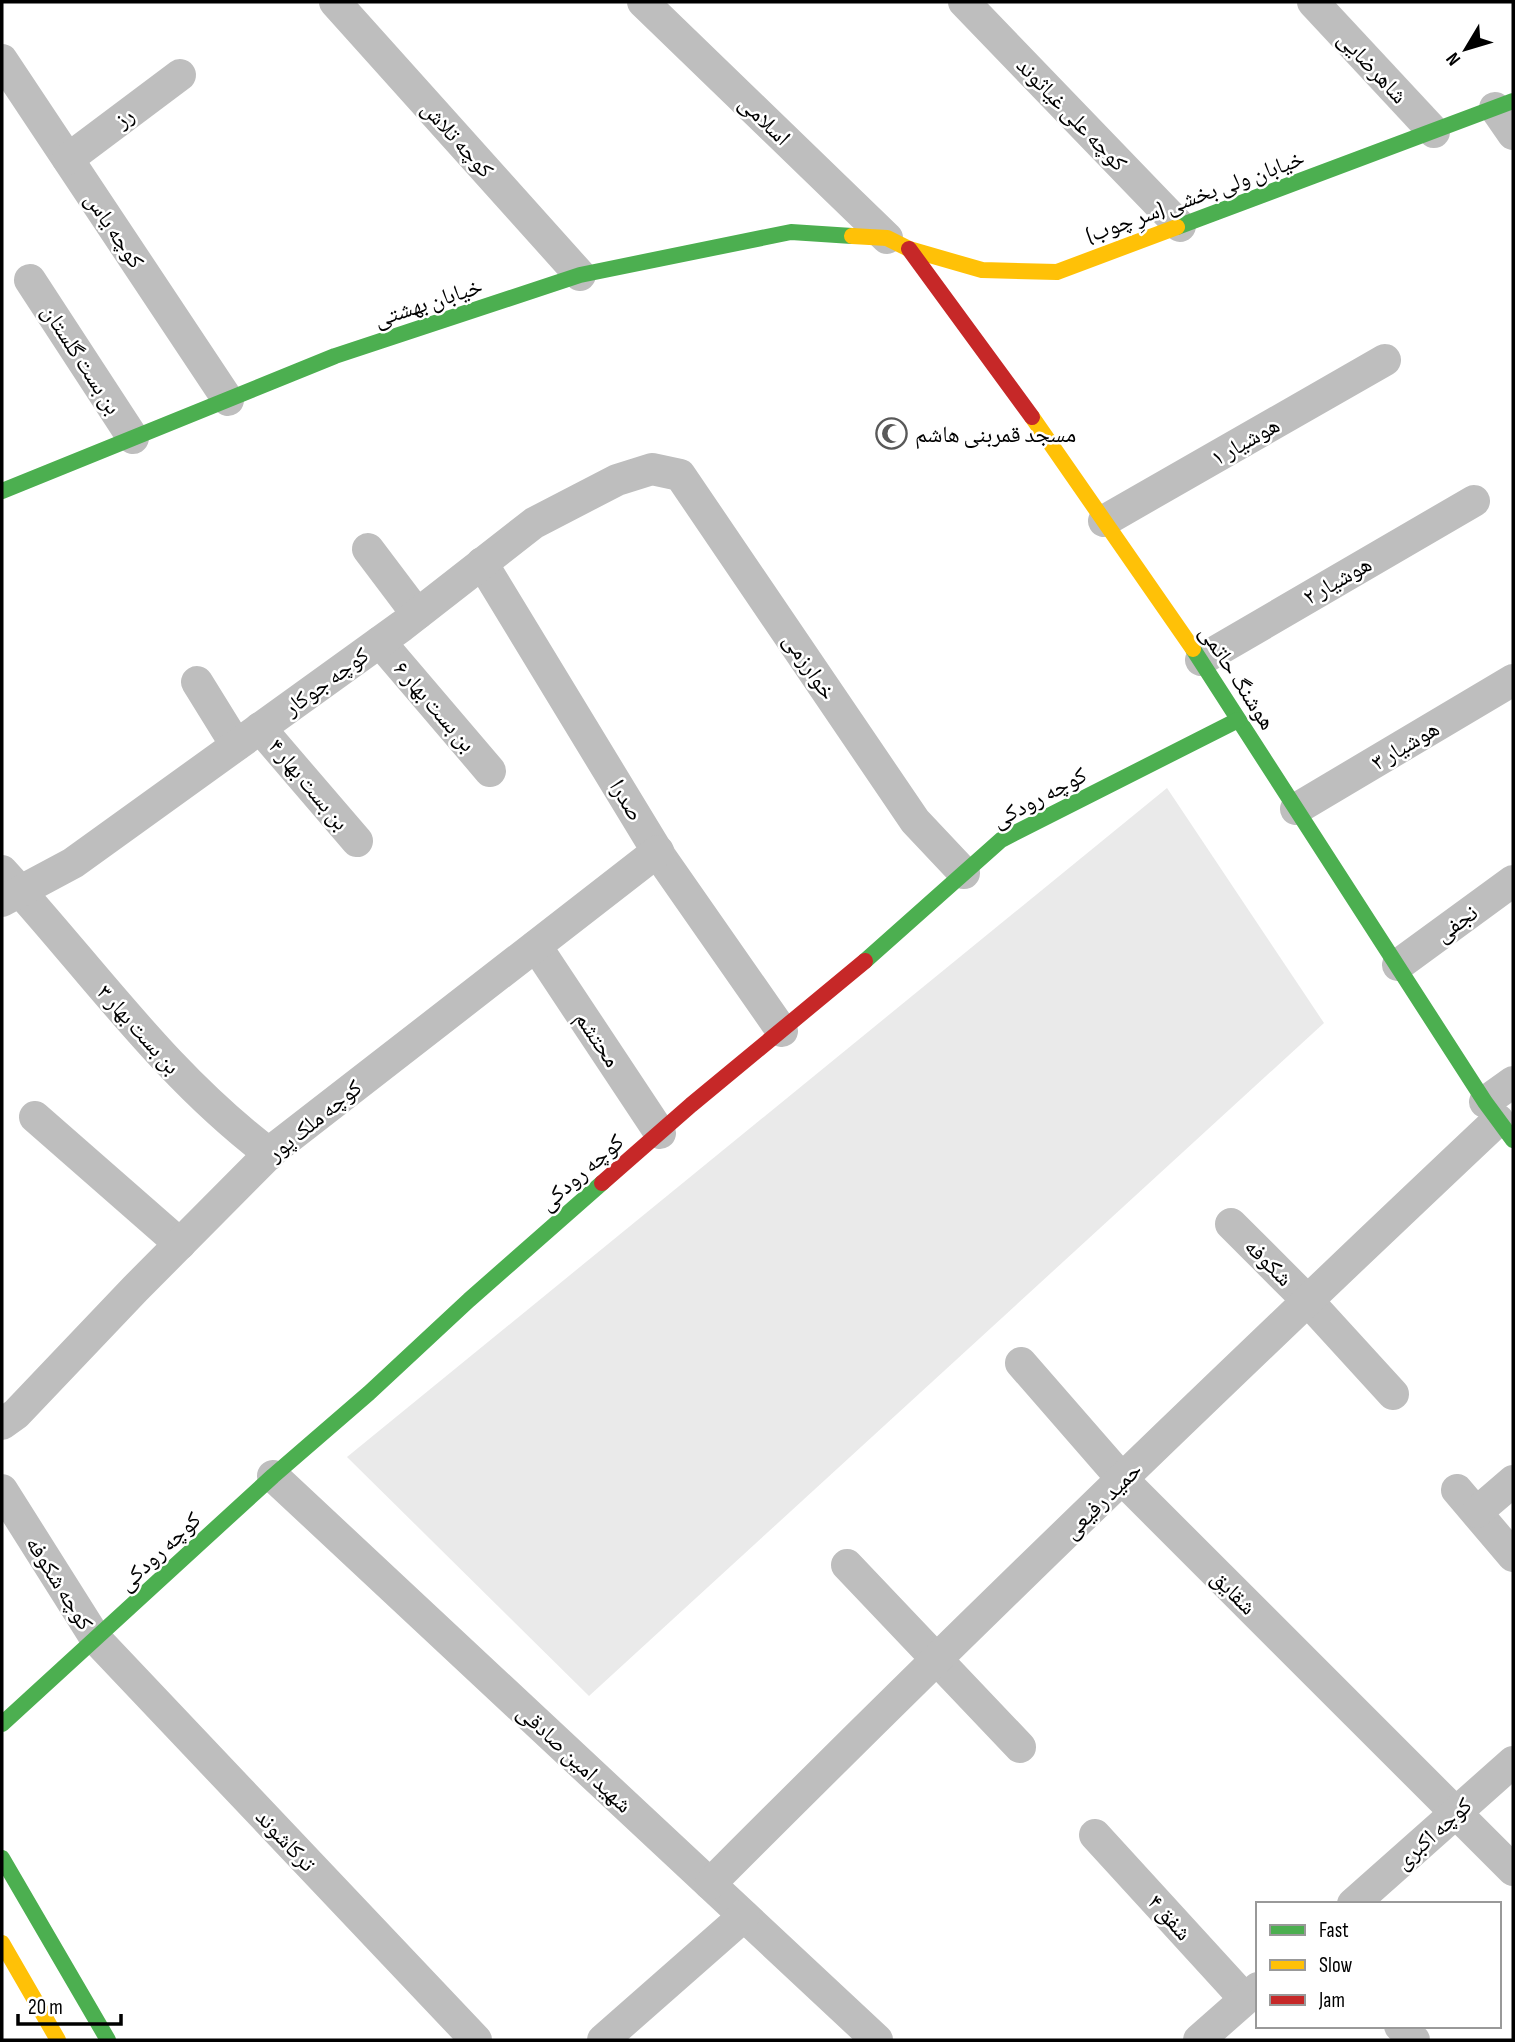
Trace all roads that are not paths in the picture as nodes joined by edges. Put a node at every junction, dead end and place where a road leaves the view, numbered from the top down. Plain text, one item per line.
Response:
1 (335, 2) edge
2 (643, 2) edge
3 (964, 2) edge
4 (1313, 2) edge
5 (2, 60) edge
6 (180, 75) dead end
7 (1504, 105) edge
8 (1434, 132) junction
9 (1513, 134) edge
10 (68, 159) junction
11 (1181, 226) junction
12 (898, 244) junction
13 (580, 275) junction
14 (30, 280) dead end
15 (1385, 360) dead end
16 (228, 400) junction
17 (134, 438) junction
18 (652, 468) joint
19 (2, 491) edge
20 (1474, 501) dead end
21 (1104, 521) junction
22 (368, 548) dead end
23 (482, 563) junction
24 (417, 614) junction
25 (380, 642) junction
26 (1201, 660) junction
27 (1513, 680) edge
28 (197, 682) dead end
29 (1238, 720) junction
30 (248, 736) junction
31 (490, 771) dead end
32 (1296, 809) junction
33 (357, 841) dead end
34 (658, 851) junction
35 (964, 873) junction
36 (1513, 881) edge
37 (8, 888) edge
38 (536, 946) junction
39 (1398, 965) junction
40 (782, 1031) junction
41 (1513, 1082) edge
42 (35, 1117) dead end
43 (1499, 1121) edge
44 (660, 1132) junction
45 (270, 1154) junction
46 (1230, 1224) dead end
47 (180, 1244) junction
48 (1308, 1301) junction
49 (1021, 1363) dead end
50 (1393, 1394) dead end
51 (2, 1424) edge
52 (273, 1476) junction
53 (1122, 1480) junction
54 (1513, 1481) edge
55 (2, 1490) edge
56 (1513, 1556) edge
57 (847, 1565) dead end
58 (96, 1639) junction
59 (937, 1660) junction
60 (2, 1724) edge
61 (1020, 1747) dead end
62 (1513, 1762) edge
63 (1455, 1813) junction
64 (1095, 1835) dead end
65 (2, 1858) edge
66 (1513, 1870) edge
67 (710, 1884) junction
68 (1355, 1902) edge
69 (744, 1916) junction
70 (2, 1943) edge
71 (1251, 1994) edge
72 (58, 2040) edge
73 (108, 2040) edge
74 (476, 2040) edge
75 (603, 2040) edge
76 (877, 2040) edge
77 (1199, 2040) edge

1 - 13 street, کوچه تلاش
2 - 12 street, اسلامی
3 - 11 street, کوچه علی غیاثوند
4 - 8 street, شاهرضایی
5 - 10 street, کوچه یاس
6 - 10 street, رز
7 - 8 main road, خیابان ولی بخشی (سرِ چوب)
7 - 9 street
8 - 11 main road, خیابان ولی بخشی (سرِ چوب)
10 - 16 street, کوچه یاس
11 - 12 main road, خیابان ولی بخشی (سرِ چوب)
12 - 13 main road, خیابان بهشتی
12 - 21 main road, هوشنگ حاتمی
13 - 16 main road, خیابان بهشتی
14 - 17 street, بن بست گلستان
15 - 21 street, هوشیار ۱
16 - 17 main road, خیابان بهشتی
17 - 19 main road, خیابان بهشتی
18 - 23 street, کوچه جوکار
18 - 35 street, خوارزمی
20 - 26 street, هوشیار ۲
21 - 26 main road, هوشنگ حاتمی
22 - 24 street
23 - 24 street, کوچه جوکار
23 - 34 street, صدرا
24 - 25 street, کوچه جوکار
25 - 30 street, کوچه جوکار
25 - 31 street, بن بست بهار ۶
26 - 29 main road, هوشنگ حاتمی
27 - 32 street, هوشیار ۳
28 - 30 street, بن بست بهار ۴
29 - 32 main road, هوشنگ حاتمی
29 - 35 main road, کوچه رودکی
30 - 33 street, بن بست بهار ۴
30 - 37 street, کوچه جوکار
32 - 39 main road, هوشنگ حاتمی
34 - 38 street, کوچه ملک پور
34 - 40 street, صدرا
35 - 40 main road, کوچه رودکی
36 - 39 street, نجفی
37 - 45 street, بن بست بهار ۳
38 - 44 street, محتشم
38 - 45 street, کوچه ملک پور
39 - 43 main road, هوشنگ حاتمی
40 - 44 main road, کوچه رودکی
41 - 43 street, حمید رفیعی
42 - 47 street
43 - 48 street, حمید رفیعی
44 - 52 main road, کوچه رودکی
45 - 47 street, کوچه ملک پور
46 - 48 street, شکوفه
47 - 51 street, کوچه ملک پور
48 - 50 street, شکوفه
48 - 53 street, حمید رفیعی
49 - 53 street, شقایق
52 - 58 main road, کوچه رودکی
52 - 67 street, شهید امین صادقی
53 - 59 street, حمید رفیعی
53 - 63 street, شقایق
54 - 56 street
55 - 58 street, کوچه شکوفه
57 - 59 street
58 - 60 main road, کوچه رودکی
58 - 74 street, ترکاشوند
59 - 61 street
59 - 67 street, حمید رفیعی
62 - 63 street, کوچه اکبری
63 - 66 street, شقایق
63 - 68 street, کوچه اکبری
64 - 71 street, شفق ۴
65 - 73 main road
67 - 69 street, شهید امین صادقی
69 - 75 street
69 - 76 street, شهید امین صادقی
70 - 72 main road
71 - 77 street

